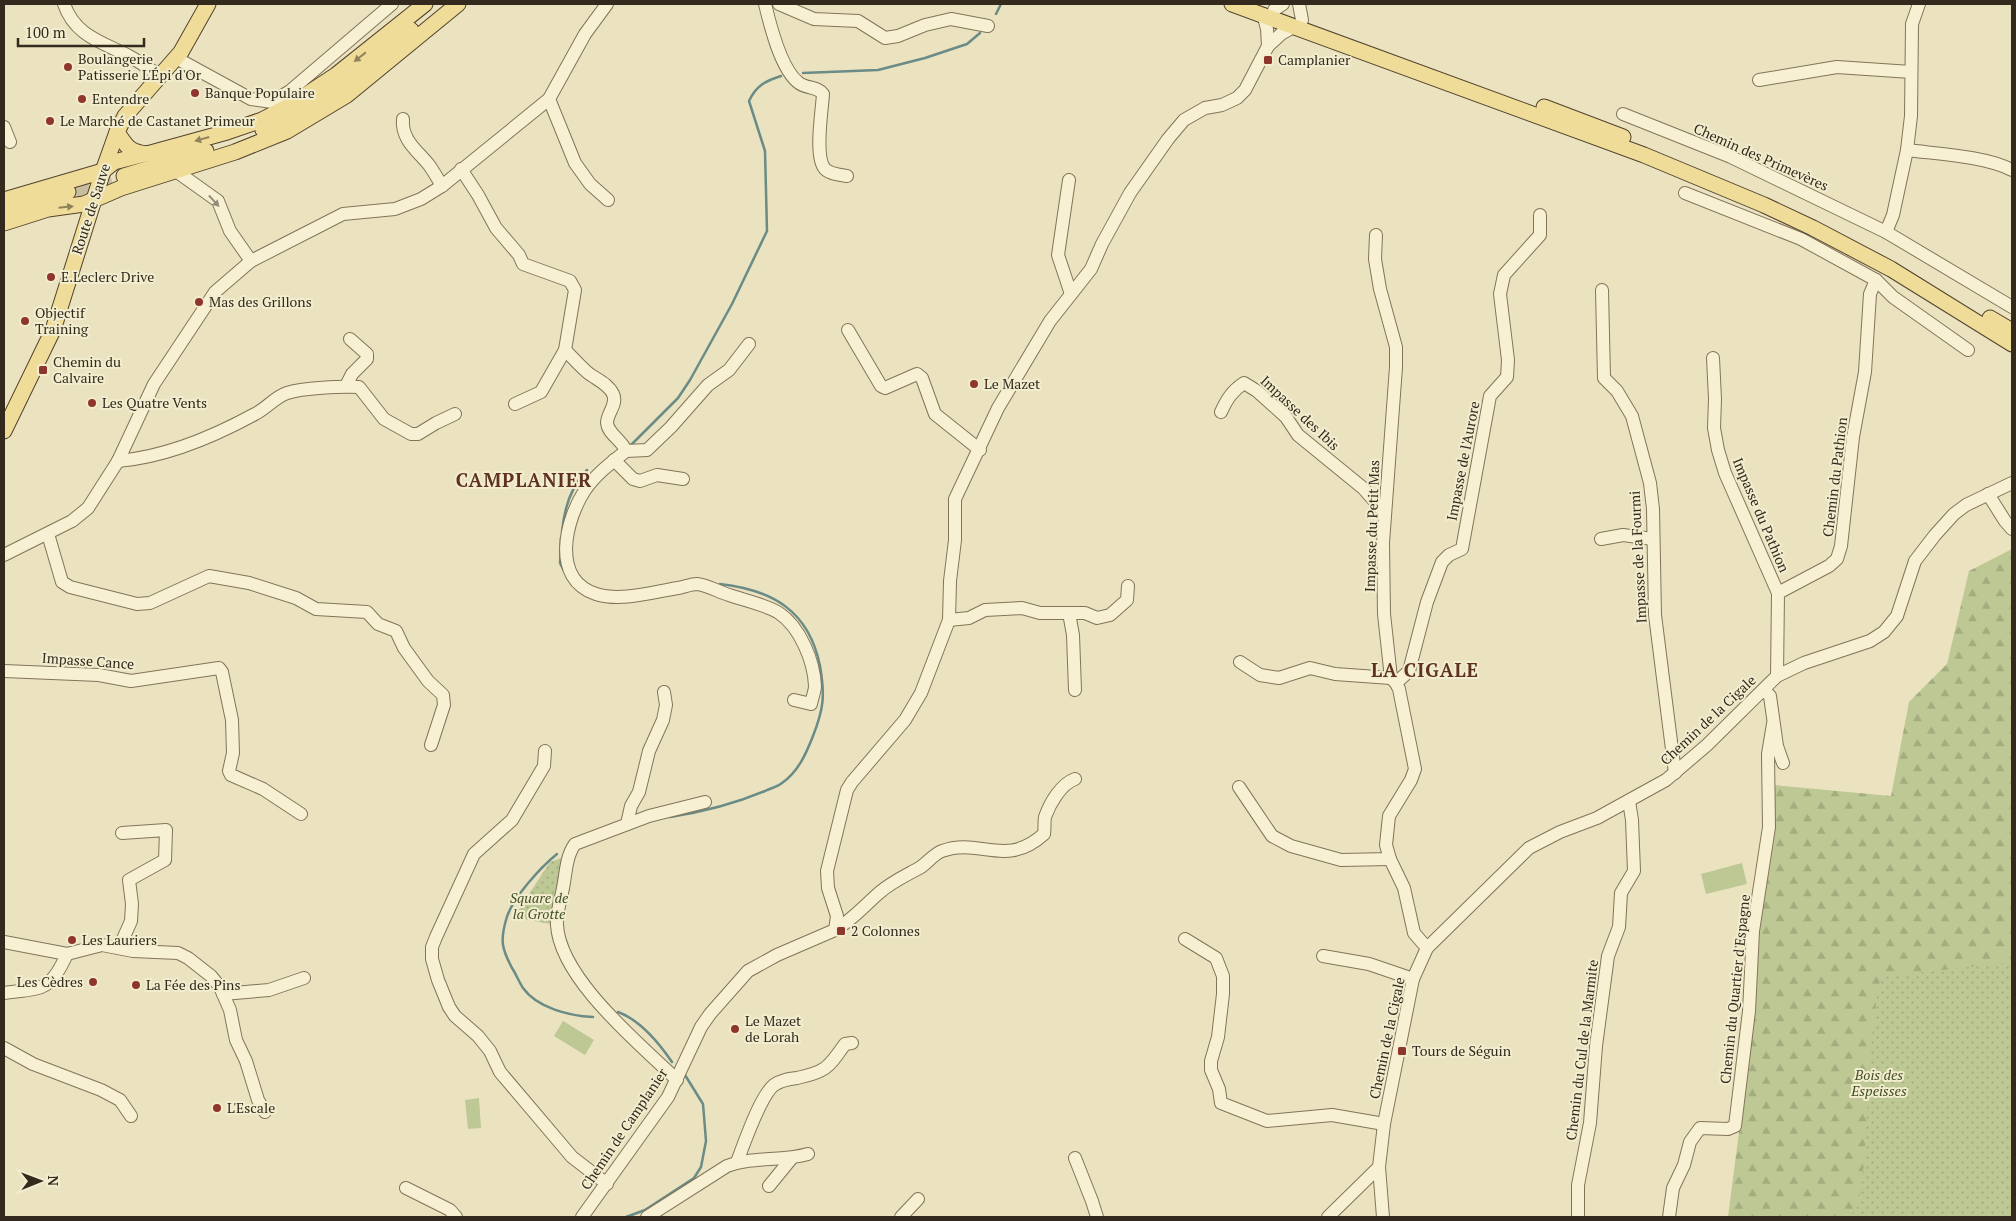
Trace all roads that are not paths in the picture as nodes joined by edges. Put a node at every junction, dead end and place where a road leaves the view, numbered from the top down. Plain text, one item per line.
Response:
1 (64, 4) edge
2 (208, 4) edge
3 (392, 4) edge
4 (425, 4) edge
5 (444, 4) edge
6 (458, 4) edge
7 (607, 4) edge
8 (765, 4) edge
9 (779, 4) edge
10 (1232, 4) edge
11 (1299, 4) edge
12 (1919, 4) edge
13 (1269, 8) edge
14 (1299, 23) junction
15 (988, 26) dead end
16 (1268, 46) junction
17 (176, 58) junction
18 (1911, 72) junction
19 (160, 76) junction
20 (1759, 80) dead end
21 (549, 99) junction
22 (1623, 114) dead end
23 (403, 119) dead end
24 (4, 128) edge
25 (118, 132) junction
26 (10, 142) dead end
27 (1907, 150) junction
28 (147, 154) junction
29 (461, 169) junction
30 (2012, 170) edge
31 (103, 171) junction
32 (176, 171) junction
33 (122, 175) junction
34 (847, 176) dead end
35 (1069, 180) dead end
36 (442, 186) junction
37 (74, 190) tunnel mouth
38 (1685, 193) dead end
39 (94, 199) junction
40 (4, 200) edge
41 (608, 200) dead end
42 (4, 212) edge
43 (1540, 215) dead end
44 (4, 223) edge
45 (1886, 232) junction
46 (1376, 235) dead end
47 (251, 260) junction
48 (1876, 280) junction
49 (1602, 290) dead end
50 (1071, 294) junction
51 (2012, 307) edge
52 (848, 330) dead end
53 (2012, 331) edge
54 (350, 339) dead end
55 (749, 344) dead end
56 (2012, 344) edge
57 (565, 350) junction
58 (1968, 350) dead end
59 (1713, 358) dead end
60 (346, 386) junction
61 (515, 404) dead end
62 (9, 408) edge
63 (1222, 412) dead end
64 (455, 414) dead end
65 (4, 431) edge
66 (625, 447) junction
67 (980, 450) junction
68 (614, 460) junction
69 (118, 461) junction
70 (684, 479) dead end
71 (2012, 483) edge
72 (1988, 494) junction
73 (1385, 513) junction
74 (2012, 529) edge
75 (48, 534) junction
76 (1654, 538) junction
77 (1601, 539) dead end
78 (4, 555) edge
79 (1128, 586) dead end
80 (1778, 593) junction
81 (1068, 612) junction
82 (948, 620) junction
83 (1240, 662) dead end
84 (4, 671) edge
85 (1777, 676) junction
86 (1393, 680) junction
87 (1074, 690) dead end
88 (1764, 690) junction
89 (664, 692) dead end
90 (794, 700) dead end
91 (1773, 724) junction
92 (431, 745) dead end
93 (545, 752) dead end
94 (1783, 763) dead end
95 (1675, 773) junction
96 (1075, 779) dead end
97 (1239, 787) dead end
98 (1629, 801) junction
99 (705, 802) dead end
100 (301, 814) dead end
101 (627, 824) junction
102 (122, 833) dead end
103 (1390, 859) junction
104 (835, 930) junction
105 (1185, 939) dead end
106 (4, 942) edge
107 (119, 948) junction
108 (1428, 948) junction
109 (67, 954) junction
110 (1323, 956) dead end
111 (304, 978) dead end
112 (1413, 979) junction
113 (4, 993) edge
114 (223, 994) junction
115 (852, 1043) dead end
116 (4, 1048) edge
117 (677, 1080) junction
118 (265, 1112) dead end
119 (131, 1116) dead end
120 (1384, 1124) junction
121 (808, 1154) dead end
122 (1075, 1158) dead end
123 (792, 1159) junction
124 (737, 1162) junction
125 (1379, 1167) junction
126 (607, 1184) junction
127 (769, 1186) dead end
128 (406, 1188) dead end
129 (918, 1199) dead end
130 (456, 1217) edge
131 (582, 1217) edge
132 (647, 1217) edge
133 (901, 1217) edge
134 (1096, 1217) edge
135 (1328, 1217) edge
136 (1383, 1217) edge
137 (1578, 1217) edge
138 (1669, 1217) edge

1 - 19 street
2 - 17 main road, Route de Sauve
3 - 17 street
4 -> 28 main road
5 - 33 main road
6 - 32 main road
7 - 21 street
8 - 34 street
9 - 15 street
10 - 13 main road
11 - 14 street
12 - 18 street
13 - 14 main road
13 - 16 street
14 - 16 street
14 - 53 main road
14 - 56 main road
16 - 50 street
17 - 19 main road, Route de Sauve
18 - 20 street
18 - 27 street
19 - 25 main road, Route de Sauve
21 - 29 street
21 - 41 street
22 - 45 street, Chemin des Primevères
23 - 36 street
24 - 26 street
25 - 28 main road
25 - 31 main road, Route de Sauve
27 - 30 street
27 - 45 street
28 - 33 main road
29 - 36 street
29 - 57 street
31 - 33 main road
31 - 39 main road, Route de Sauve
31 - 40 main road
32 - 33 main road
32 -> 47 street
33 - 39 main road
35 - 50 street
36 - 47 street
37 - 42 main road
38 - 48 street
44 -> 39 main road
39 - 62 main road, Route de Sauve
43 - 86 street, Impasse de l'Aurore
45 - 51 street, Chemin des Primevères
46 - 73 street, Impasse du Petit Mas
47 - 69 street
48 - 58 street
48 - 80 street, Chemin du Pathion
49 - 76 street, Impasse de la Fourmi
50 - 67 street
52 - 67 street
54 - 60 street
55 - 66 street
57 - 61 street
57 - 66 street
59 - 80 street, Impasse du Pathion
60 - 64 street
60 - 69 street
62 - 65 main road, Route de Sauve
63 - 73 street, Impasse des Ibis
66 - 68 street
67 - 82 street
68 - 70 street
68 - 90 street
69 - 75 street
71 - 72 street, Chemin de la Cigale
72 - 74 street
72 - 85 street, Chemin de la Cigale
73 - 86 street, Impasse du Petit Mas
75 - 78 street
75 - 92 street
76 - 77 street
76 - 95 street, Impasse de la Fourmi
79 - 81 street
80 - 85 street
81 - 82 street
81 - 87 street
82 - 104 street
83 - 86 street
84 - 100 street, Impasse Cance
85 - 88 street, Chemin de la Cigale
86 - 103 street, Impasse du Petit Mas
88 - 91 street
88 - 95 street, Chemin de la Cigale
89 - 101 street
91 - 94 street
91 - 138 street, Chemin du Quartier d'Espagne
93 - 126 street
95 - 98 street, Chemin de la Cigale
96 - 104 street, Chemin de Camplanier
97 - 103 street
98 - 108 street, Chemin de la Cigale
98 - 137 street, Chemin du Cul de la Marmite
99 - 101 street
101 - 117 street
102 - 107 street
103 - 108 street, Impasse du Petit Mas
104 - 117 street, Chemin de Camplanier
105 - 120 street
106 - 109 street
107 - 109 street
107 - 114 street
108 - 112 street, Chemin de la Cigale
109 - 113 street
110 - 112 street
111 - 114 street
112 - 120 street, Chemin de la Cigale
114 - 118 street
115 - 124 street
116 - 119 street
117 - 126 street, Chemin de Camplanier
120 - 125 street, Chemin de la Cigale
121 - 123 street
122 - 134 street
123 - 124 street
123 - 127 street
124 - 132 street
125 - 135 street
125 - 136 street, Chemin de la Cigale
126 - 131 street, Chemin de Camplanier
128 - 130 street
129 - 133 street

